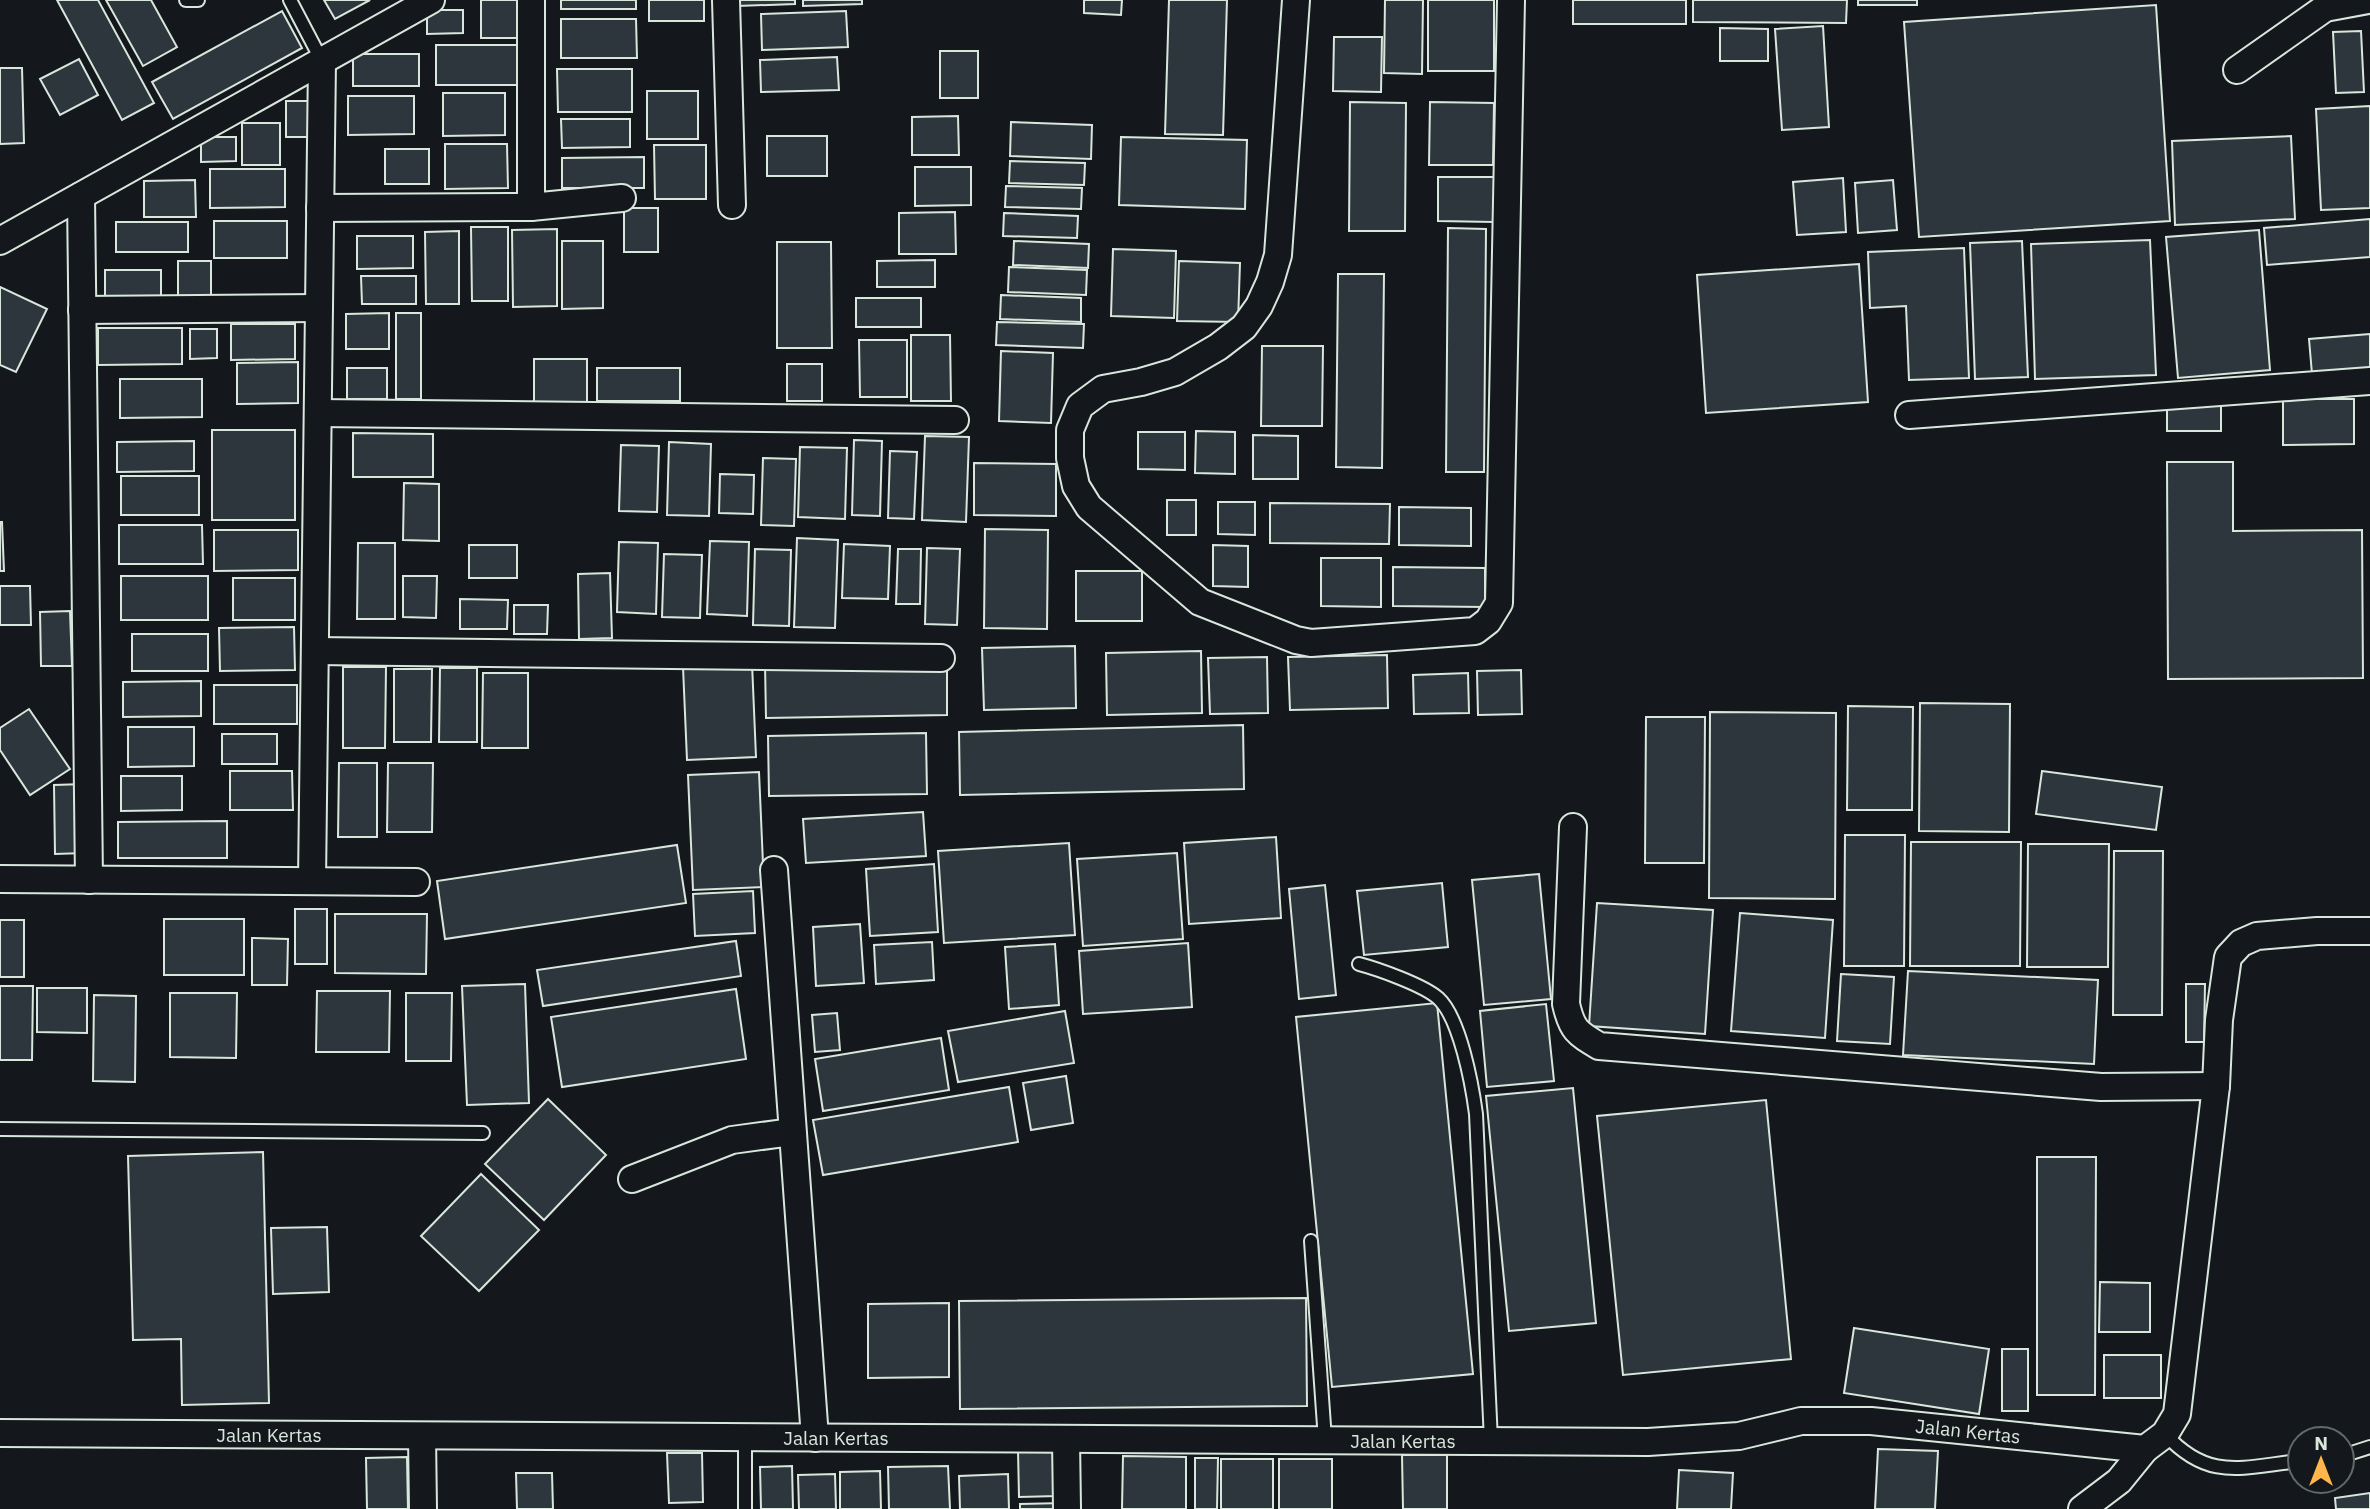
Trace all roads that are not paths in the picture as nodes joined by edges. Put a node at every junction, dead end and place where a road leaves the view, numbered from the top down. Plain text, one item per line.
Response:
1 (186, 0) edge
2 (198, 0) edge
3 (290, 0) edge
4 (431, 0) edge
5 (531, 0) edge
6 (726, 0) edge
7 (1296, 0) edge
8 (1511, 0) edge
9 (2368, 0) edge
10 (390, 10) edge
11 (322, 61) junction
12 (2237, 70) dead end
13 (81, 196) junction
14 (622, 198) dead end
15 (732, 205) dead end
16 (531, 207) junction
17 (320, 208) junction
18 (0, 242) edge
19 (319, 308) junction
20 (82, 310) junction
21 (2370, 381) edge
22 (318, 413) junction
23 (1909, 415) dead end
24 (955, 420) dead end
25 (315, 651) junction
26 (941, 658) dead end
27 (1573, 827) dead end
28 (774, 870) dead end
29 (0, 879) edge
30 (89, 880) junction
31 (312, 881) junction
32 (416, 882) dead end
33 (2370, 931) edge
34 (1359, 964) dead end
35 (2217, 1086) junction
36 (0, 1129) edge
37 (792, 1132) junction
38 (483, 1133) dead end
39 (632, 1179) dead end
40 (1311, 1241) dead end
41 (0, 1433) edge
42 (422, 1436) junction
43 (745, 1438) junction
44 (815, 1438) junction
45 (1066, 1439) junction
46 (1325, 1440) junction
47 (1491, 1441) junction
48 (2155, 1441) junction
49 (2286, 1462) edge
50 (423, 1509) edge
51 (745, 1509) edge
52 (1067, 1509) edge
53 (2082, 1509) edge

1 - 2 lane
3 - 11 lane
4 - 10 street
5 - 16 street
6 - 15 street
7 - 8 street
9 - 12 street
10 - 11 street
11 - 13 street
11 - 17 street
13 - 18 street
13 - 20 street
14 - 16 street
16 - 17 street
17 - 19 street
19 - 20 street
19 - 22 street
20 - 30 street
21 - 23 street
22 - 24 street
22 - 25 street
25 - 26 street
25 - 31 street
27 - 35 street
28 - 37 street
29 - 30 street
30 - 31 street
31 - 32 street
33 - 35 street
34 - 47 lane
35 - 48 street
36 - 38 lane
37 - 39 street
37 - 44 street
40 - 46 lane
41 - 42 street, Jalan Kertas
42 - 43 street, Jalan Kertas
42 - 50 street
43 - 44 street, Jalan Kertas
43 - 51 lane
44 - 45 street, Jalan Kertas
45 - 46 street, Jalan Kertas
45 - 52 street
46 - 47 street, Jalan Kertas
47 - 48 street, Jalan Kertas
48 - 49 lane
48 - 53 street

